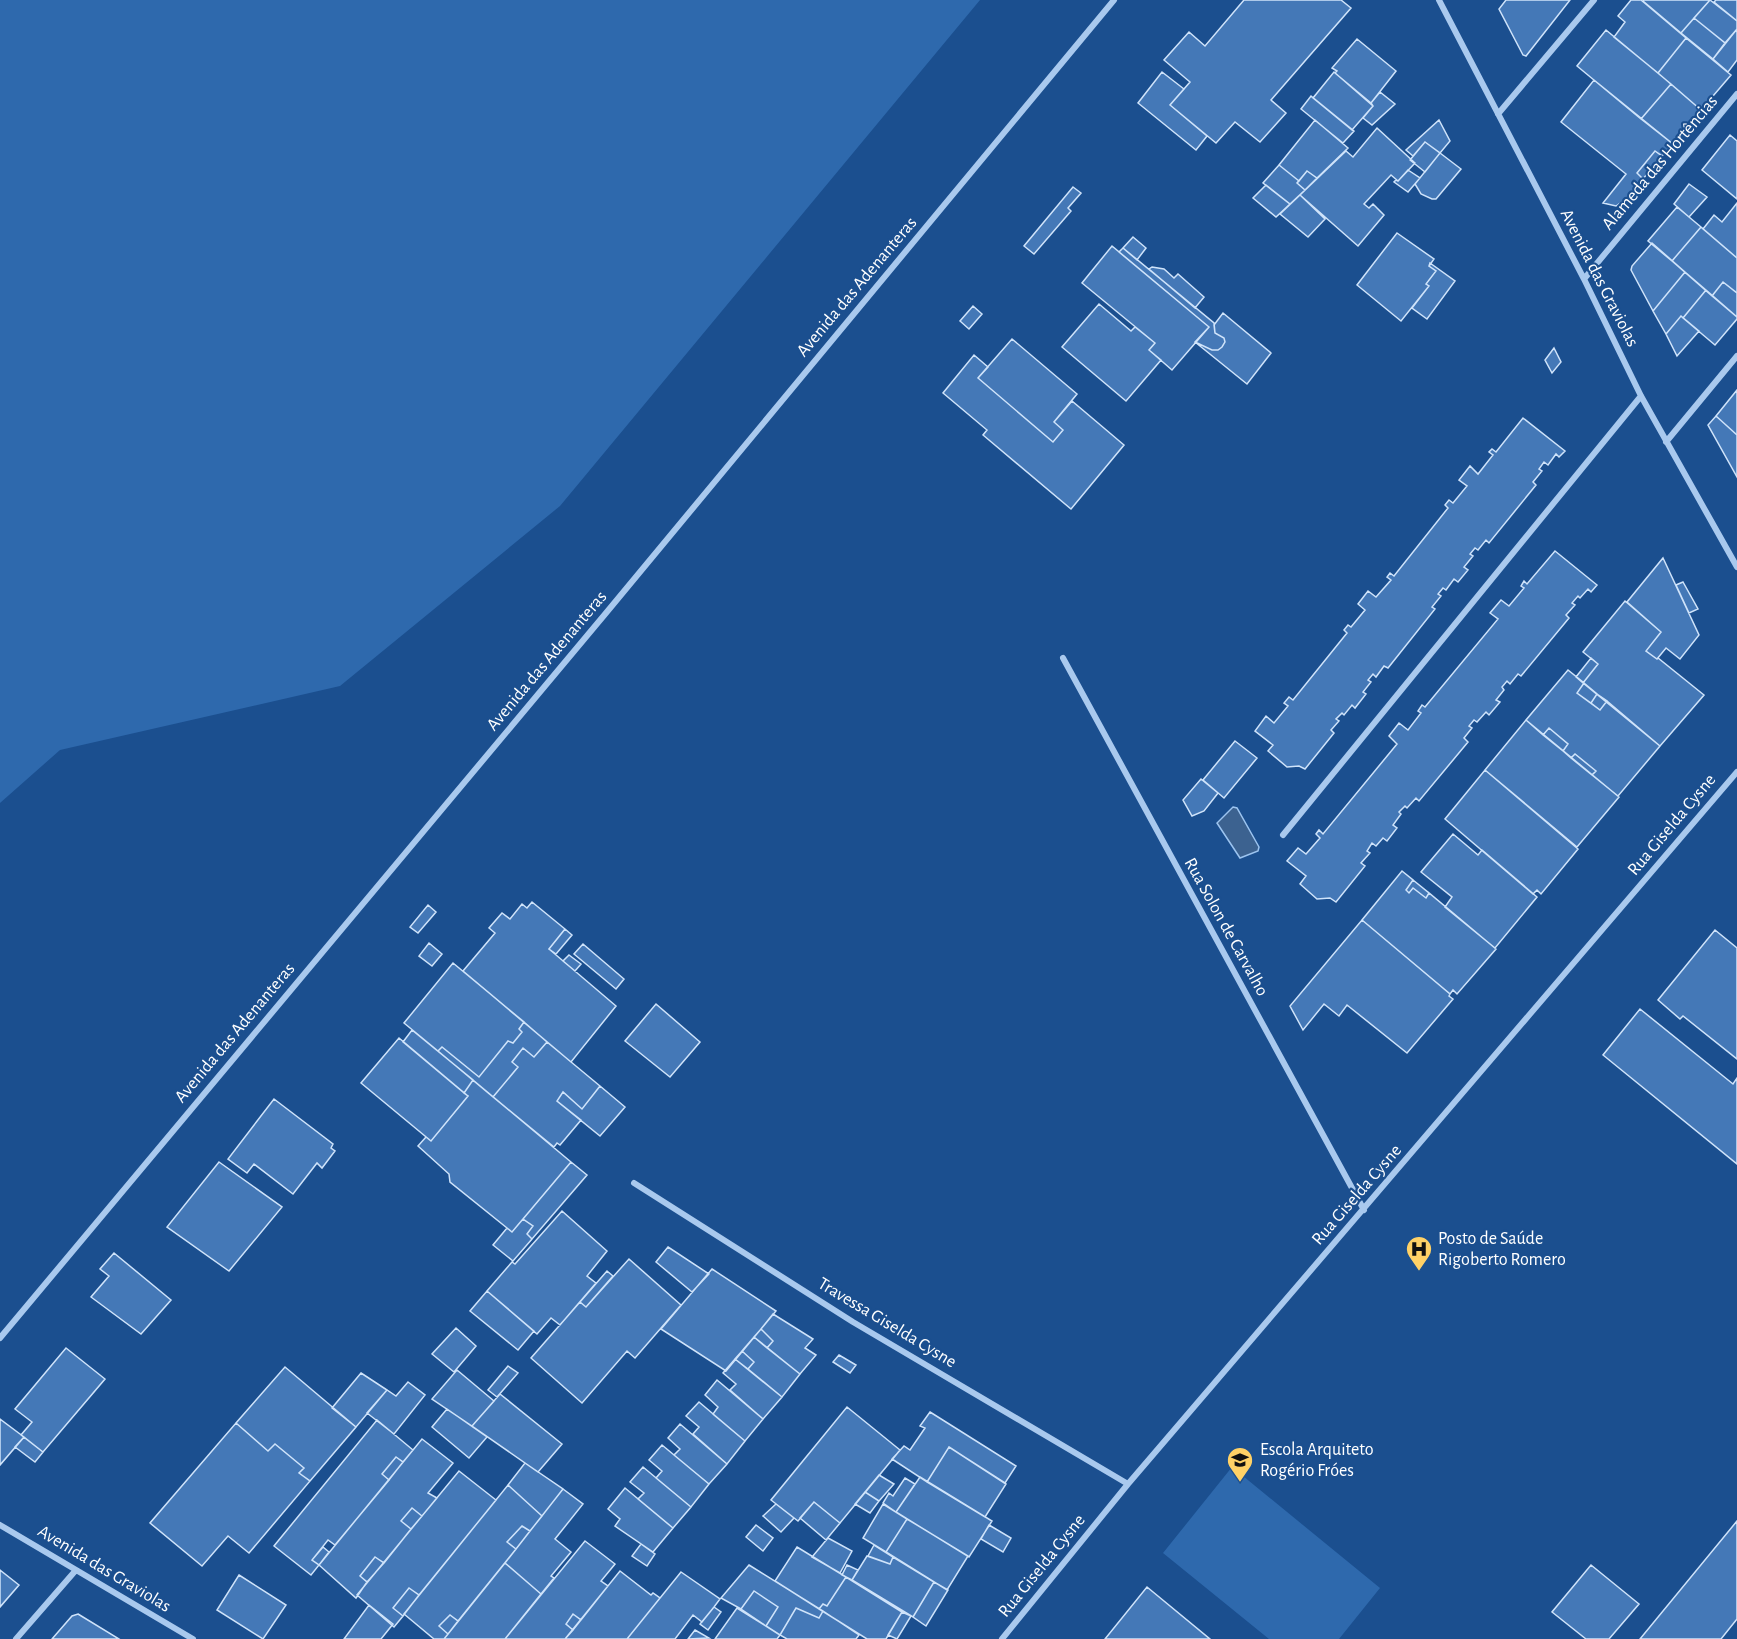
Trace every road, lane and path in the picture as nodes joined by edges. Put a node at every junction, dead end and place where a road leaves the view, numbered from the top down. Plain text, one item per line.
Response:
1 (1114, 0) edge
2 (1439, 0) edge
3 (1594, 0) edge
4 (1737, 94) edge
5 (1498, 114) junction
6 (1584, 279) junction
7 (1737, 356) edge
8 (1641, 396) junction
9 (1666, 442) junction
10 (1737, 567) edge
11 (1063, 658) dead end
12 (1737, 772) edge
13 (1283, 835) dead end
14 (634, 1183) dead end
15 (1364, 1210) junction
16 (0, 1338) edge
17 (1128, 1484) junction
18 (0, 1525) edge
19 (76, 1570) junction
20 (16, 1639) edge
21 (193, 1639) edge
22 (1002, 1639) edge

1 - 16 street, Avenida das Adenanteras
2 - 5 street, Avenida das Graviolas
3 - 5 street
4 - 6 street, Alameda das Hortências
5 - 6 street, Avenida das Graviolas
6 - 8 street, Avenida das Graviolas
7 - 9 street
8 - 9 street, Avenida das Graviolas
8 - 13 street
9 - 10 street, Avenida das Graviolas
11 - 15 street, Rua Solon de Carvalho
12 - 15 street, Rua Giselda Cysne
14 - 17 street, Travessa Giselda Cysne
15 - 17 street, Rua Giselda Cysne
17 - 22 street, Rua Giselda Cysne
18 - 19 street, Avenida das Graviolas
19 - 20 street
19 - 21 street, Avenida das Graviolas

